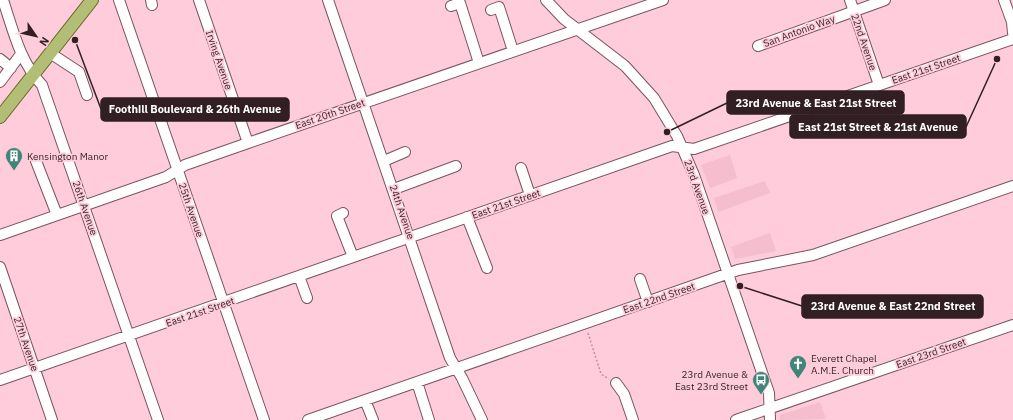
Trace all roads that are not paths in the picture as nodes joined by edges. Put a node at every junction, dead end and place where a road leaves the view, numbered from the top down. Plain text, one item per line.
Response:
1 (3, 0) edge
2 (92, 0) edge
3 (119, 0) edge
4 (198, 0) edge
5 (328, 0) edge
6 (546, 0) edge
7 (663, 0) edge
8 (850, 0) edge
9 (885, 0) edge
10 (1004, 0) edge
11 (451, 6) dead end
12 (491, 10) dead end
13 (853, 11) junction
14 (578, 30) junction
15 (1013, 33) edge
16 (1013, 39) edge
17 (758, 46) dead end
18 (513, 51) junction
19 (50, 53) junction
20 (21, 54) junction
21 (0, 59) edge
22 (479, 63) junction
23 (11, 68) junction
24 (33, 75) junction
25 (0, 82) edge
26 (879, 85) junction
27 (87, 95) dead end
28 (364, 102) junction
29 (0, 117) edge
30 (248, 143) junction
31 (683, 148) junction
32 (405, 152) dead end
33 (384, 160) junction
34 (36, 161) dead end
35 (456, 166) dead end
36 (521, 168) dead end
37 (177, 170) junction
38 (1013, 186) edge
39 (394, 189) junction
40 (530, 195) junction
41 (84, 205) junction
42 (343, 213) dead end
43 (57, 215) junction
44 (466, 217) junction
45 (0, 235) edge
46 (410, 236) junction
47 (354, 257) junction
48 (0, 267) edge
49 (487, 268) dead end
50 (728, 274) junction
51 (299, 276) junction
52 (640, 279) dead end
53 (307, 298) dead end
54 (648, 302) junction
55 (223, 304) junction
56 (1013, 325) edge
57 (129, 336) junction
58 (34, 368) junction
59 (456, 368) junction
60 (0, 380) edge
61 (417, 382) junction
62 (616, 383) road end
63 (365, 400) junction
64 (770, 408) junction
65 (49, 419) edge
66 (158, 420) edge
67 (264, 420) edge
68 (308, 420) edge
69 (373, 420) edge
70 (429, 420) edge
71 (482, 420) edge
72 (633, 420) edge
73 (736, 420) edge
74 (770, 420) edge

1 - 20 street, 26th Avenue
2 - 19 main road
3 - 37 street, 25th Avenue
4 - 30 street, Irving Avenue
5 - 28 street, 24th Avenue
6 - 14 street, 23rd Avenue
7 - 14 street, East 20th Street
8 - 13 street, 22nd Avenue
9 - 13 street, San Antonio Way
10 - 15 street
11 - 22 street
12 - 18 street
13 - 17 street, San Antonio Way
13 - 26 street, 22nd Avenue
14 - 18 street, East 20th Street
14 - 31 street, 23rd Avenue
16 - 26 street, East 21st Street
18 - 22 street, East 20th Street
19 - 24 main road
19 - 27 street
20 - 23 street
20 - 24 street, 26th Avenue
21 - 23 street
22 - 28 street, East 20th Street
23 - 25 street
24 - 29 main road
24 - 41 street, 26th Avenue
26 - 31 street, East 21st Street
28 - 30 street, East 20th Street
28 - 33 street, 24th Avenue
30 - 37 street, East 20th Street
31 - 40 street, East 21st Street
31 - 50 street, 23rd Avenue
32 - 33 street
33 - 39 street, 24th Avenue
34 - 43 street
35 - 39 street
36 - 40 street
37 - 41 street, East 20th Street
37 - 55 street, 25th Avenue
38 - 50 street, East 22nd Street
39 - 46 street, 24th Avenue
40 - 44 street, East 21st Street
41 - 43 street, East 20th Street
41 - 57 street, 26th Avenue
42 - 47 street
43 - 45 street, East 20th Street
44 - 46 street, East 21st Street
44 - 49 street
46 - 47 street, East 21st Street
46 - 59 street, 24th Avenue
47 - 51 street, East 21st Street
48 - 58 street, 27th Avenue
50 - 54 street, East 22nd Street
50 - 64 street, 23rd Avenue
51 - 53 street
51 - 55 street, East 21st Street
52 - 54 street
54 - 59 street, East 22nd Street
55 - 57 street, East 21st Street
55 - 67 street, 25th Avenue
56 - 64 street, East 23rd Street
57 - 58 street, East 21st Street
57 - 66 street, 26th Avenue
58 - 60 street, East 21st Street
58 - 65 street, 27th Avenue
59 - 61 street, East 22nd Street
59 - 71 street, 24th Avenue
61 - 63 street, East 22nd Street
61 - 70 street
62 - 72 street
63 - 68 street, East 22nd Street
63 - 69 street
64 - 73 street, East 23rd Street
64 - 74 street, 23rd Avenue

